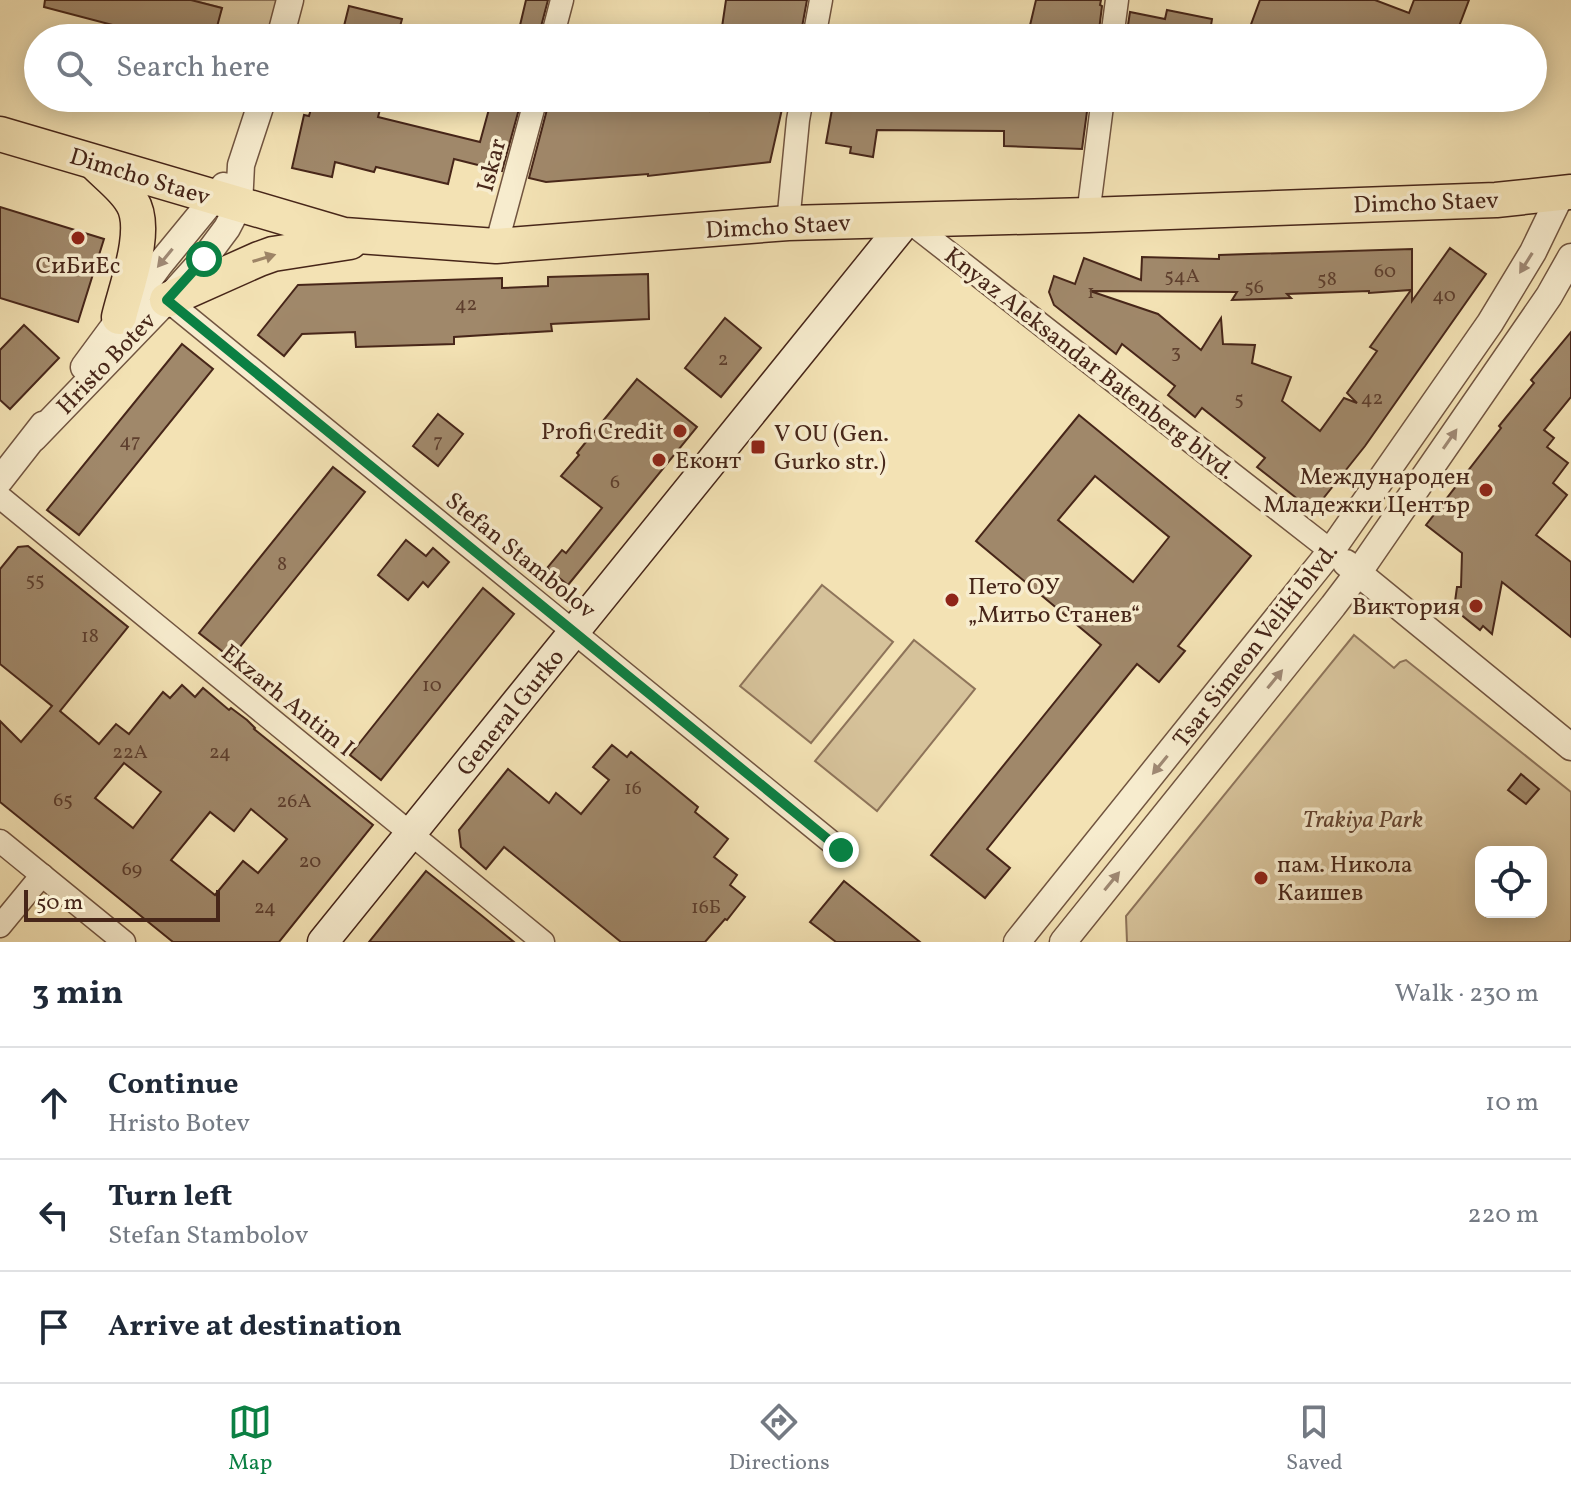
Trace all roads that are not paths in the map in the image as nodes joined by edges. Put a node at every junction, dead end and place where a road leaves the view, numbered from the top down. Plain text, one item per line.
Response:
1 (290, 0) edge
2 (562, 0) edge
3 (821, 0) edge
4 (1117, 0) edge
5 (284, 24) edge
6 (556, 24) edge
7 (817, 24) edge
8 (1114, 24) edge
9 (258, 112) edge
10 (532, 112) edge
11 (799, 112) edge
12 (1101, 112) edge
13 (0, 134) edge
14 (94, 162) junction
15 (1568, 186) edge
16 (227, 201) junction
17 (1088, 215) junction
18 (907, 220) junction
19 (788, 223) junction
20 (370, 238) junction
21 (496, 246) junction
22 (1571, 257) edge
23 (167, 300) junction
24 (119, 317) junction
25 (34, 438) junction
26 (0, 480) edge
27 (0, 497) edge
28 (1331, 551) junction
29 (1358, 573) junction
30 (574, 632) junction
31 (1571, 747) edge
32 (411, 834) junction
33 (0, 841) edge
34 (841, 850) dead end
35 (42, 875) junction
36 (0, 926) edge
37 (124, 942) edge
38 (323, 942) edge
39 (543, 942) edge
40 (1017, 942) edge
41 (1063, 942) edge

1 - 5 street
2 - 6 street
3 - 7 street
4 - 8 street
9 - 16 street, Hristo Botev
10 - 21 street, Iskar
11 - 19 street
12 - 17 street
13 - 14 main road, Dimcho Staev
14 - 16 main road, Dimcho Staev
14 - 24 main road
15 - 17 main road, Dimcho Staev
15 -> 28 street, Tsar Simeon Veliki blvd.
16 - 20 main road, Dimcho Staev
16 - 23 street, Hristo Botev
16 -> 24 street, Hristo Botev
17 - 18 main road, Dimcho Staev
18 - 19 main road, Dimcho Staev
18 - 28 street, Knyaz Aleksandar Batenberg blvd.
18 - 30 main road, General Gurko
19 - 21 main road, Dimcho Staev
20 - 21 main road, Dimcho Staev
23 -> 20 main road
29 -> 22 street, Tsar Simeon Veliki blvd.
23 - 25 street, Hristo Botev
23 - 30 street, Stefan Stambolov
24 - 25 street, Hristo Botev
25 - 26 street, Hristo Botev
27 - 32 street, Ekzarh Antim I
28 - 29 street, Knyaz Aleksandar Batenberg blvd.
28 -> 40 street, Tsar Simeon Veliki blvd.
29 - 31 street, Knyaz Aleksandar Batenberg blvd.
41 -> 29 street, Tsar Simeon Veliki blvd.
30 - 32 main road, General Gurko
30 - 34 street, Stefan Stambolov
32 - 38 main road, General Gurko
32 - 39 street, Ekzarh Antim I
33 - 35 street
35 - 36 street
35 - 37 street

